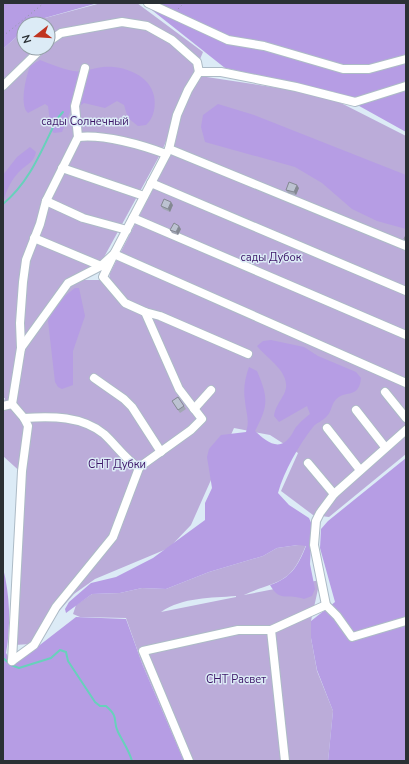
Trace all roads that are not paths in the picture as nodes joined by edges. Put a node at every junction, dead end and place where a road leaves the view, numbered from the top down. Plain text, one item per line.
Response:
1 (148, 3) edge
2 (56, 36) edge
3 (34, 56) edge
4 (406, 59) edge
5 (85, 68) dead end
6 (199, 72) junction
7 (3, 86) edge
8 (406, 86) edge
9 (78, 137) junction
10 (168, 151) junction
11 (62, 168) junction
12 (151, 183) junction
13 (144, 196) junction
14 (46, 201) junction
15 (133, 218) junction
16 (127, 230) junction
17 (34, 238) junction
18 (406, 246) edge
19 (114, 254) junction
20 (101, 266) junction
21 (406, 291) edge
22 (145, 312) junction
23 (406, 335) edge
24 (21, 348) junction
25 (248, 354) dead end
26 (94, 378) dead end
27 (406, 383) edge
28 (211, 390) dead end
29 (385, 392) dead end
30 (12, 404) junction
31 (3, 406) edge
32 (194, 409) junction
33 (356, 410) dead end
34 (24, 418) junction
35 (406, 418) edge
36 (327, 428) dead end
37 (406, 430) edge
38 (385, 447) junction
39 (161, 452) junction
40 (308, 463) dead end
41 (138, 468) junction
42 (360, 470) junction
43 (334, 494) junction
44 (326, 605) junction
45 (406, 621) edge
46 (271, 630) junction
47 (189, 761) edge
48 (285, 761) edge

1 - 4 street
2 - 6 street
3 - 7 street
5 - 9 street
6 - 8 street
6 - 10 street
9 - 10 street
9 - 11 street
10 - 12 street
10 - 18 street
11 - 13 street
11 - 14 street
12 - 13 street
12 - 21 street
13 - 15 street
14 - 16 street
14 - 17 street
15 - 16 street
15 - 23 street
16 - 19 street
17 - 20 street
17 - 24 street
19 - 20 street
19 - 22 street
19 - 27 street
20 - 24 street
22 - 25 street
22 - 32 street
24 - 30 street
26 - 39 street
28 - 32 street
29 - 35 street
30 - 31 street
30 - 34 street
32 - 39 street
33 - 38 street
34 - 41 street
34 - 41 street
36 - 42 street
37 - 38 street
38 - 42 street
39 - 41 street
40 - 43 street
42 - 43 street
43 - 44 street
44 - 45 street
44 - 46 street
46 - 47 street
46 - 48 street

